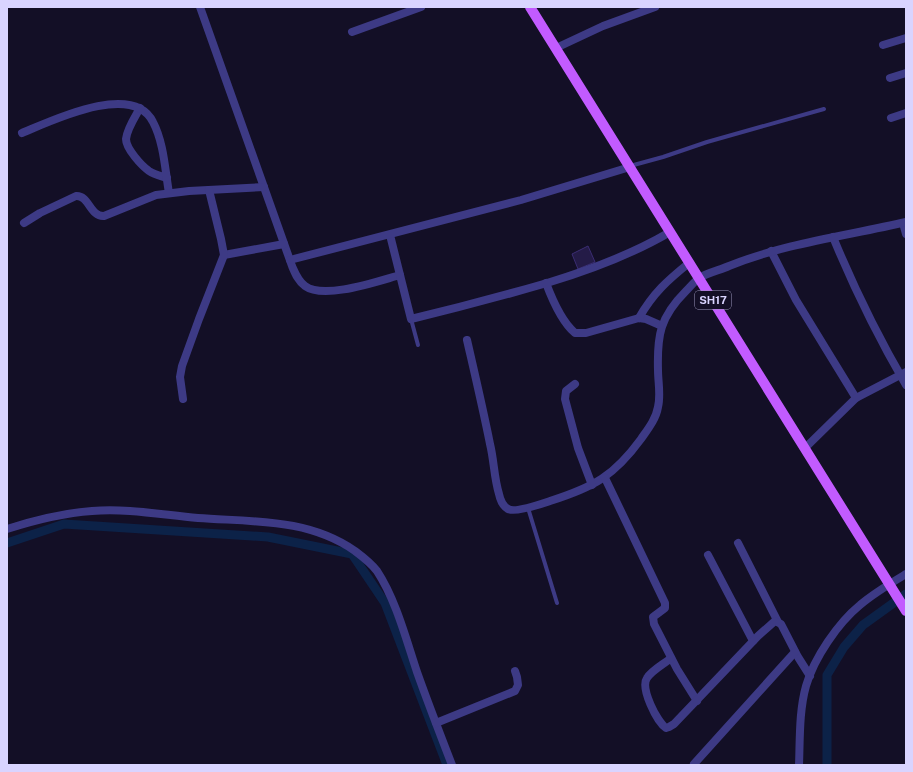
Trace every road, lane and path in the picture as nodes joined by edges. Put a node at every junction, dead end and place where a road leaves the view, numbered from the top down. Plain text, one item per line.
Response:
1 (200, 7) edge
2 (422, 7) edge
3 (530, 7) edge
4 (655, 7) edge
5 (352, 32) dead end
6 (906, 38) edge
7 (883, 46) dead end
8 (556, 48) junction
9 (906, 73) edge
10 (890, 78) dead end
11 (140, 108) junction
12 (824, 109) dead end
13 (906, 113) edge
14 (890, 118) dead end
15 (22, 134) dead end
16 (630, 167) junction
17 (167, 178) junction
18 (264, 187) junction
19 (209, 190) junction
20 (169, 193) junction
21 (24, 223) dead end
22 (904, 223) edge
23 (670, 232) junction
24 (906, 234) edge
25 (390, 235) junction
26 (832, 237) junction
27 (284, 244) junction
28 (771, 251) junction
29 (224, 255) junction
30 (290, 260) junction
31 (690, 263) junction
32 (400, 275) junction
33 (699, 278) junction
34 (546, 283) junction
35 (639, 318) junction
36 (411, 319) junction
37 (662, 326) junction
38 (467, 340) dead end
39 (418, 345) dead end
40 (903, 373) edge
41 (576, 384) dead end
42 (906, 385) edge
43 (856, 398) junction
44 (183, 399) dead end
45 (805, 448) junction
46 (604, 478) junction
47 (592, 485) junction
48 (528, 507) junction
49 (7, 529) edge
50 (738, 543) dead end
51 (708, 555) dead end
52 (906, 574) edge
53 (889, 584) junction
54 (557, 603) dead end
55 (904, 607) edge
56 (778, 622) junction
57 (753, 640) junction
58 (795, 652) junction
59 (671, 658) junction
60 (515, 672) dead end
61 (810, 676) junction
62 (697, 701) junction
63 (436, 723) junction
64 (694, 764) dead end
65 (452, 765) edge
66 (799, 765) edge

1 - 18 street
2 - 5 street
3 - 8 main road, SH17
4 - 8 street
6 - 7 street
8 - 16 main road, SH17
9 - 10 street
11 - 15 street
11 - 17 street
11 - 17 street
12 - 16 lane
13 - 14 street
16 - 23 main road, SH17
16 - 25 street
17 - 20 street
18 - 19 street
18 - 27 street
19 - 20 street
19 - 29 street
20 - 21 street
22 - 24 street
22 - 26 street
23 - 31 main road, SH17
23 - 34 street
25 - 30 street
25 - 32 street
26 - 28 street
26 - 40 street
27 - 29 street
27 - 30 street
28 - 33 street
28 - 43 street
29 - 44 street
30 - 32 street
31 - 33 main road, SH17
31 - 35 street
32 - 36 street
33 - 37 street
33 - 45 main road, SH17
34 - 35 street
34 - 36 street
35 - 37 street
36 - 39 lane
37 - 46 street
38 - 48 street
40 - 42 street
40 - 43 street
41 - 47 street
43 - 45 street
45 - 53 main road, SH17
46 - 47 street
46 - 59 street
47 - 48 street
48 - 54 lane
49 - 63 street
50 - 56 street
51 - 57 street
52 - 53 street
53 - 55 main road, SH17
53 - 61 street
56 - 57 street
56 - 58 street
57 - 62 street
58 - 61 street
58 - 64 street
59 - 62 street
59 - 62 street
60 - 63 street
61 - 66 street
63 - 65 street

